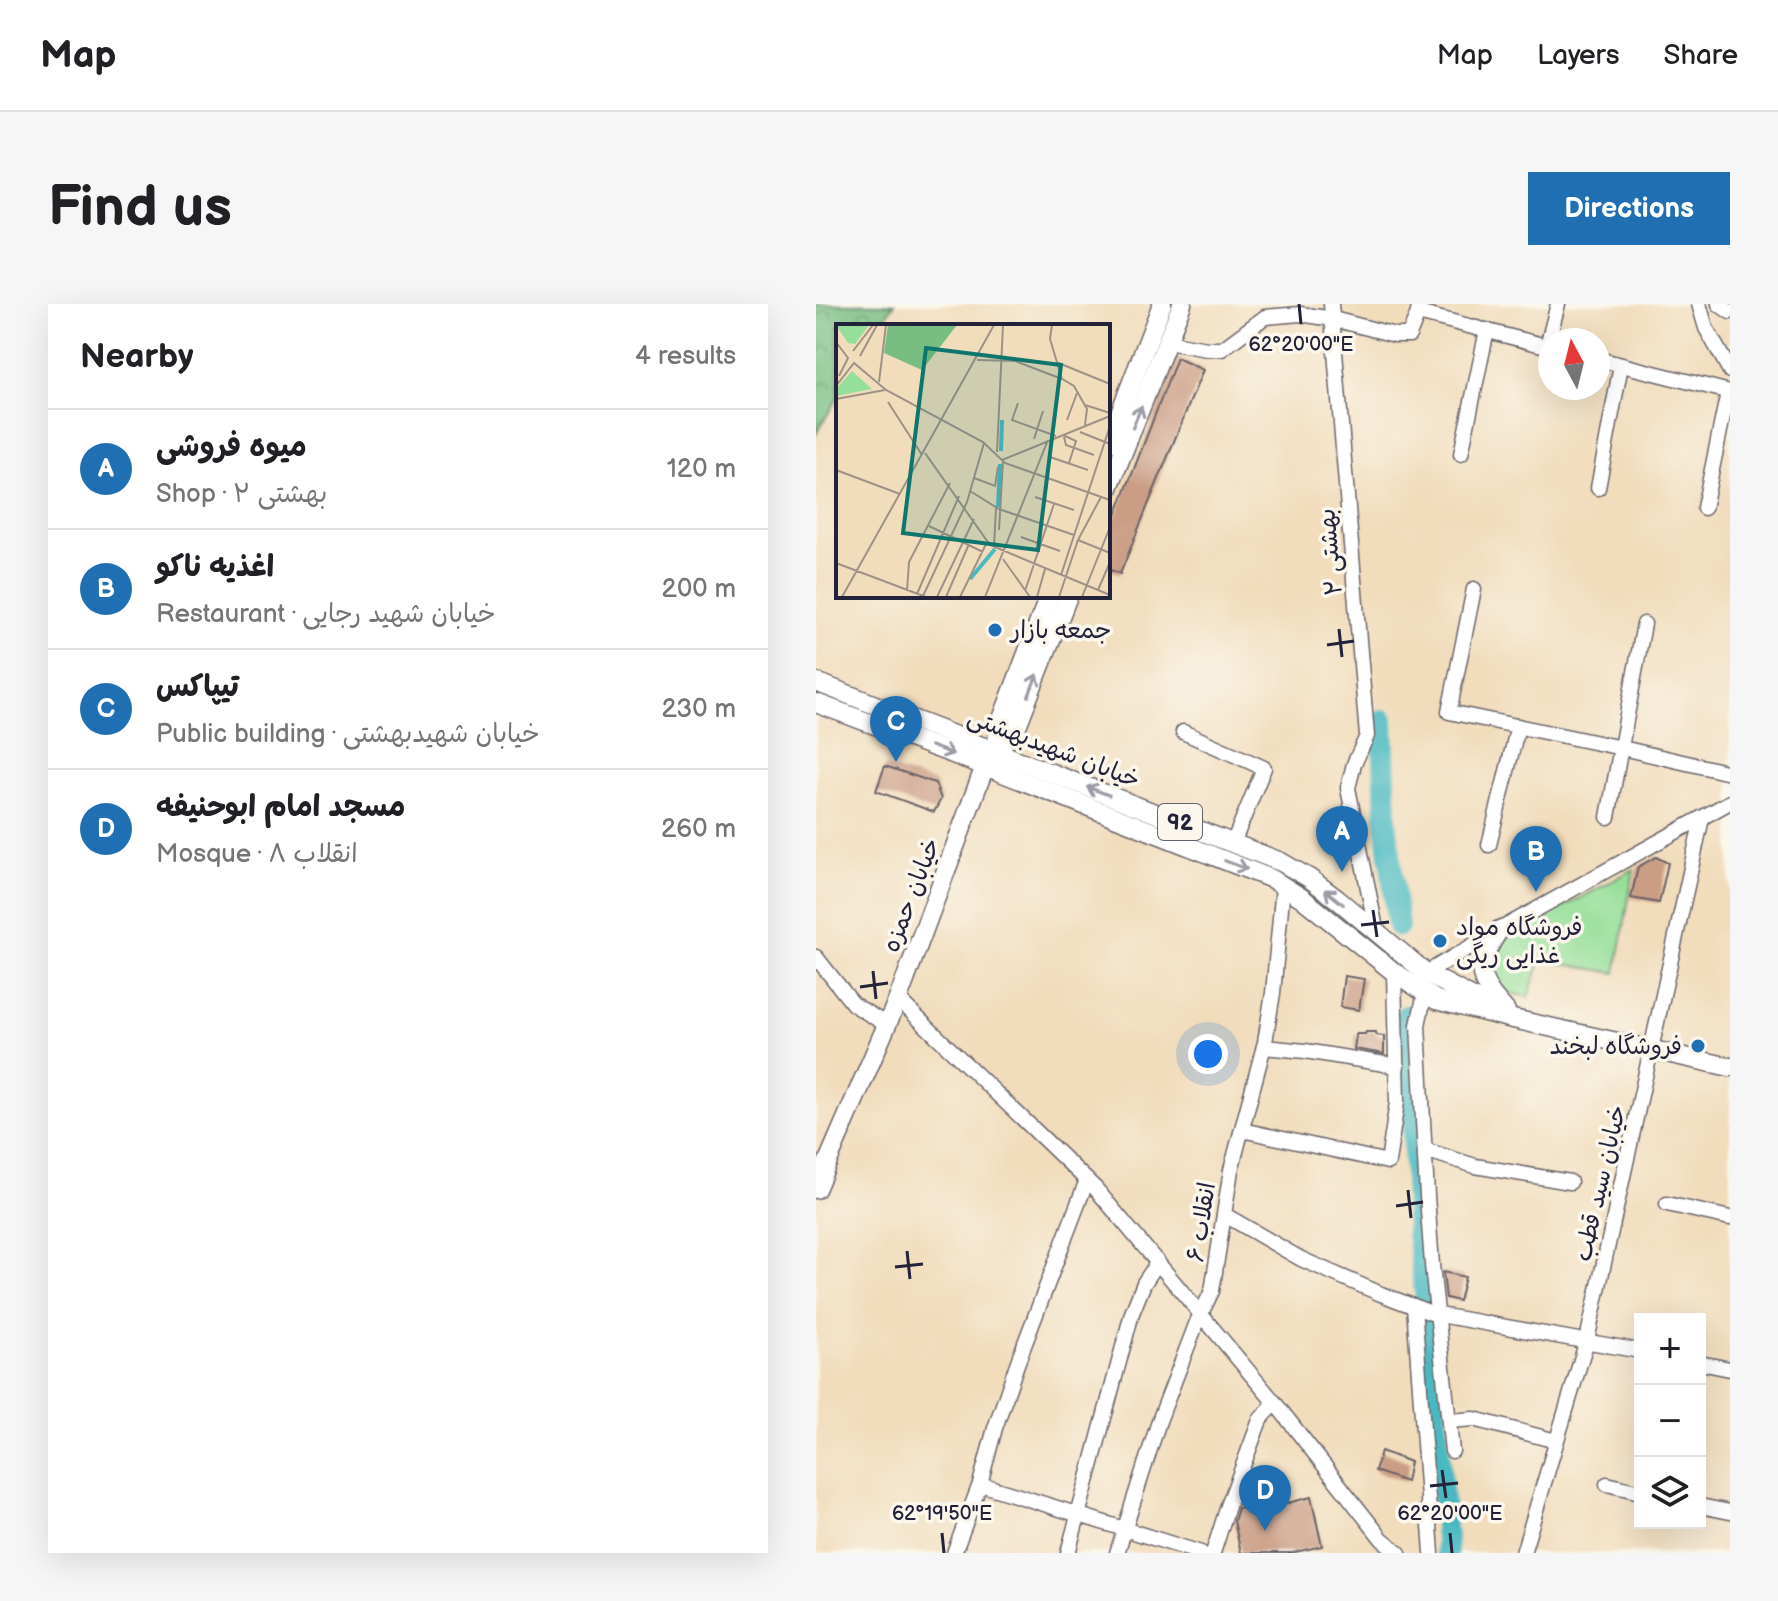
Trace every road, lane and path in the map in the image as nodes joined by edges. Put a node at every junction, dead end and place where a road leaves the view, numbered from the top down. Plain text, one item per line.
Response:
1 (1162, 304) edge
2 (1182, 304) edge
3 (1558, 304) edge
4 (1699, 304) edge
5 (1719, 304) edge
6 (1419, 309) edge
7 (1332, 312) edge
8 (1730, 312) edge
9 (1552, 328) edge
10 (1487, 330) junction
11 (1167, 342) junction
12 (1538, 343) edge
13 (1610, 362) edge
14 (1621, 365) junction
15 (1730, 371) edge
16 (1729, 392) edge
17 (1110, 439) edge
18 (1461, 454) dead end
19 (1110, 485) edge
20 (1598, 488) dead end
21 (1704, 508) dead end
22 (1474, 589) dead end
23 (1048, 598) edge
24 (1067, 598) edge
25 (1644, 624) dead end
26 (816, 682) edge
27 (816, 703) edge
28 (1518, 726) junction
29 (1183, 732) dead end
30 (1622, 748) junction
31 (990, 758) junction
32 (1730, 773) edge
33 (1730, 802) edge
34 (1608, 817) dead end
35 (1702, 818) junction
36 (1233, 843) junction
37 (1489, 845) dead end
38 (1283, 886) junction
39 (1499, 930) junction
40 (1377, 934) junction
41 (816, 957) edge
42 (1394, 972) junction
43 (1421, 984) junction
44 (898, 999) junction
45 (1513, 1019) junction
46 (887, 1025) junction
47 (1264, 1047) junction
48 (1652, 1049) junction
49 (1397, 1066) junction
50 (1730, 1067) edge
51 (1242, 1130) junction
52 (1425, 1150) junction
53 (1087, 1180) junction
54 (1570, 1182) dead end
55 (816, 1189) edge
56 (1667, 1204) dead end
57 (1225, 1215) junction
58 (1730, 1218) edge
59 (1158, 1262) junction
60 (1414, 1306) junction
61 (1201, 1313) junction
62 (1438, 1314) junction
63 (1587, 1340) junction
64 (1634, 1350) edge
65 (1706, 1364) edge
66 (1730, 1369) edge
67 (1275, 1403) junction
68 (1449, 1421) junction
69 (1556, 1441) junction
70 (1452, 1451) dead end
71 (980, 1484) junction
72 (1607, 1484) dead end
73 (1634, 1491) edge
74 (1706, 1507) edge
75 (1730, 1512) edge
76 (1079, 1514) junction
77 (1125, 1528) junction
78 (1380, 1546) edge
79 (954, 1553) edge
80 (1068, 1553) edge
81 (1117, 1553) edge
82 (1201, 1553) edge
83 (1213, 1553) edge
84 (1399, 1553) edge
85 (1432, 1553) edge
86 (1523, 1553) edge

1 - 17 main road
2 - 11 main road
3 - 9 street
4 - 15 street
5 - 8 street
6 - 7 street
6 - 10 street
7 - 11 street
7 - 40 street, بهشتی ۲
10 - 12 street
10 - 18 street
19 -> 11 main road
13 - 14 street
14 - 16 street
14 - 20 street
16 - 21 street
22 - 28 street
23 - 31 main road, خیابان حمزه
31 -> 24 main road, خیابان حمزه
25 - 30 street
26 - 31 main road, خیابان شهیدبهشتی / 92
27 -> 31 main road, خیابان شهیدبهشتی / 92
28 - 30 street
28 - 37 street
29 - 36 street
30 - 32 street
30 - 34 street
36 -> 31 main road, خیابان شهیدبهشتی / 92
31 -> 38 main road, خیابان شهیدبهشتی / 92
31 - 44 main road, خیابان حمزه
33 - 35 street
35 - 39 street
35 - 48 street, خیابان سید قطب
40 -> 36 main road, خیابان شهیدبهشتی / 92
38 - 42 main road, خیابان شهیدبهشتی / 92
38 - 47 street, انقلاب ۶
39 - 43 street
39 - 45 main road
40 - 43 main road, خیابان شهیدبهشتی / 92
41 - 46 street
42 - 43 main road, خیابان شهیدبهشتی / 92
42 - 49 street
43 - 45 main road, خیابان شهیدبهشتی / 92
43 - 52 street
44 - 46 main road, خیابان حمزه
44 - 53 street
45 - 48 main road, خیابان شهیدبهشتی / 92
46 - 55 main road, خیابان حمزه
47 - 49 street
47 - 51 street, انقلاب ۶
48 - 50 main road, خیابان شهیدبهشتی / 92
48 - 63 street, خیابان سید قطب
49 - 51 street
51 - 57 street, انقلاب ۶
52 - 54 street
52 - 62 street
53 - 59 street
53 - 71 street
56 - 58 street
57 - 60 street
57 - 61 street, انقلاب ۶
59 - 61 street
59 - 76 street
60 - 62 street
60 - 85 street
61 - 67 street
61 - 77 street, انقلاب ۶
62 - 63 street
62 - 68 street
63 - 64 street
63 - 69 street, خیابان سید قطب
65 - 66 street
67 - 78 street
67 - 83 street
68 - 69 street
68 - 70 street
69 - 86 street, خیابان سید قطب
71 - 76 street
71 - 79 street
72 - 73 street
74 - 75 street
76 - 77 street
76 - 80 street
77 - 81 street, انقلاب ۶
77 - 82 street
78 - 84 street

